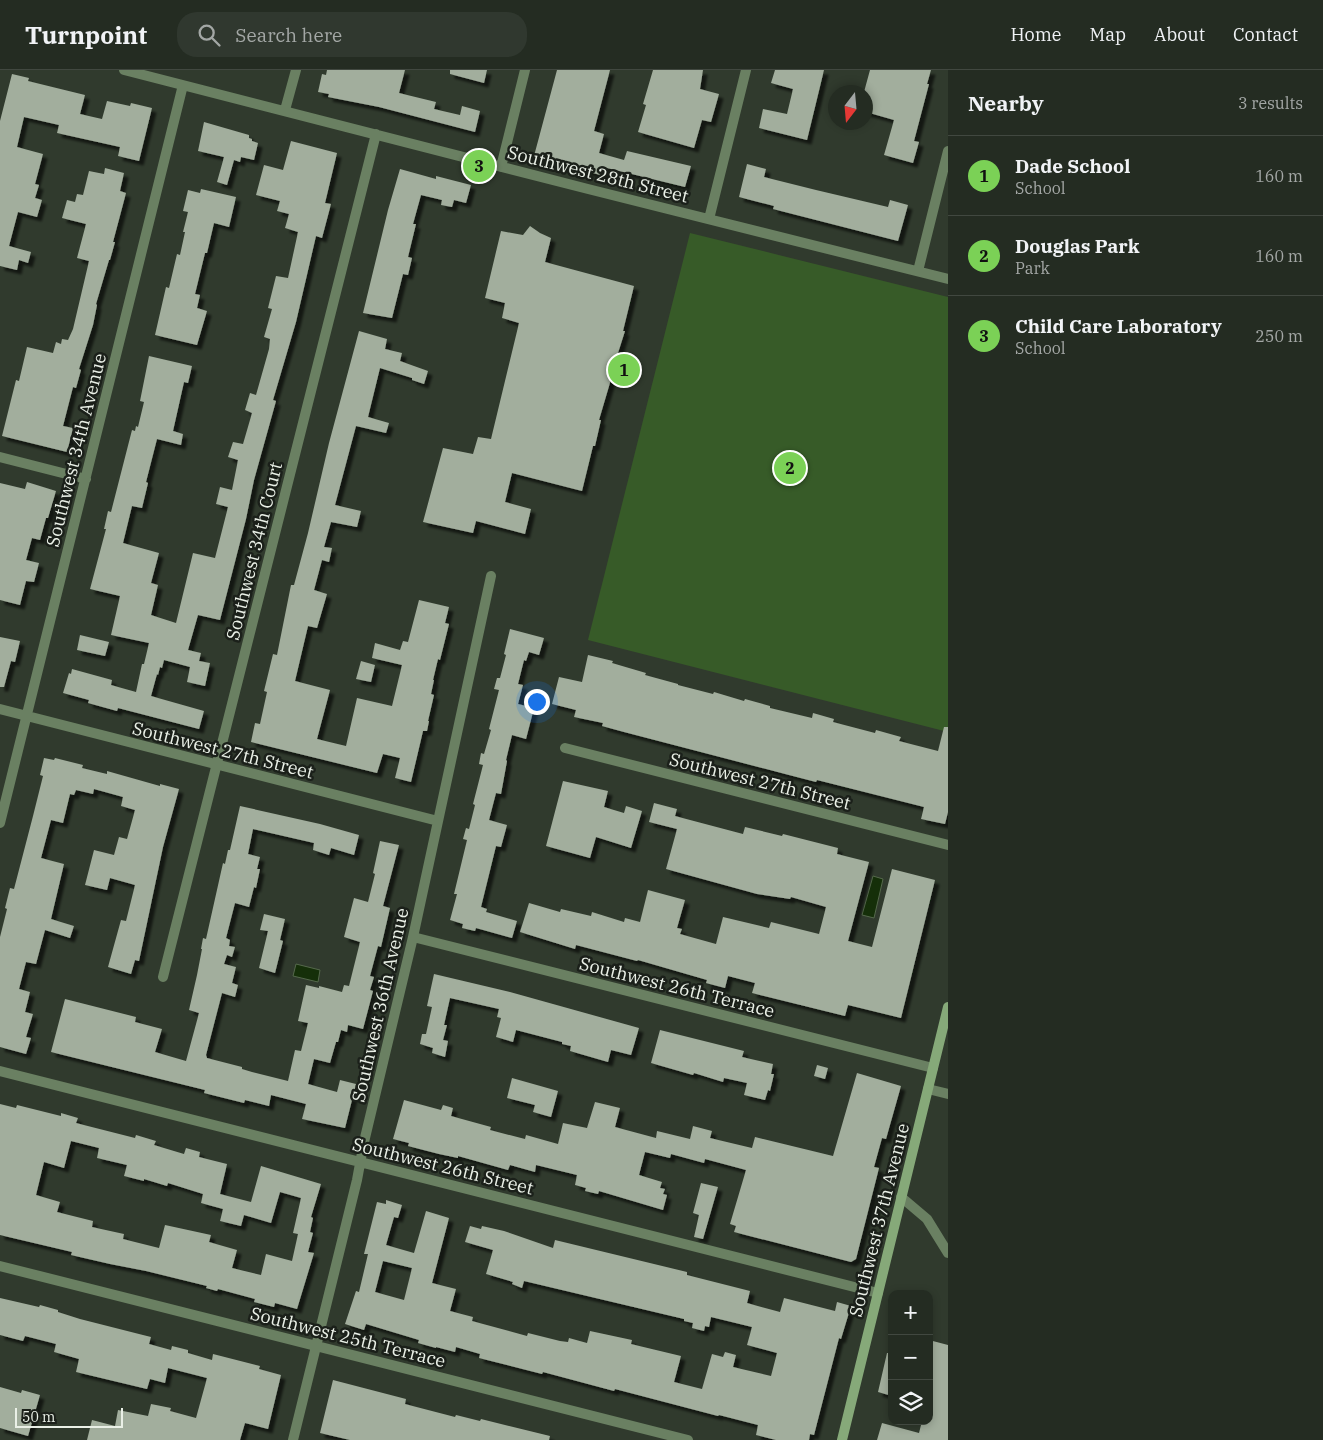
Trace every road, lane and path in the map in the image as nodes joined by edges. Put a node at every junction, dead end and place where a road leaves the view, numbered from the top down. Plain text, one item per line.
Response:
1 (124, 70) edge
2 (296, 70) edge
3 (525, 70) edge
4 (746, 70) edge
5 (183, 85) junction
6 (286, 110) junction
7 (376, 134) junction
8 (948, 151) edge
9 (501, 166) junction
10 (709, 219) junction
11 (918, 271) junction
12 (948, 279) edge
13 (0, 457) edge
14 (86, 478) junction
15 (490, 576) dead end
16 (0, 709) edge
17 (27, 716) junction
18 (565, 748) dead end
19 (217, 765) junction
20 (438, 821) junction
21 (0, 823) edge
22 (948, 845) edge
23 (413, 937) junction
24 (163, 977) dead end
25 (948, 1008) edge
26 (933, 1068) junction
27 (0, 1071) edge
28 (928, 1089) junction
29 (948, 1094) edge
30 (360, 1161) junction
31 (902, 1197) junction
32 (948, 1253) edge
33 (0, 1266) edge
34 (878, 1293) junction
35 (316, 1346) junction
36 (292, 1440) edge
37 (688, 1440) edge
38 (842, 1440) edge

1 - 5 street, Southwest 28th Street
2 - 6 street
3 - 9 street
4 - 10 street
5 - 6 street, Southwest 28th Street
5 - 14 street, Southwest 34th Avenue
6 - 7 street, Southwest 28th Street
7 - 9 street, Southwest 28th Street
7 - 19 street, Southwest 34th Court
8 - 11 street
9 - 10 street, Southwest 28th Street
10 - 11 street, Southwest 28th Street
11 - 12 street, Southwest 28th Street
13 - 14 street
14 - 17 street, Southwest 34th Avenue
15 - 20 street, Southwest 36th Avenue
16 - 17 street, Southwest 27th Street
17 - 19 street, Southwest 27th Street
17 - 21 street, Southwest 34th Avenue
18 - 22 street, Southwest 27th Street
19 - 20 street, Southwest 27th Street
19 - 24 street, Southwest 34th Court
20 - 23 street, Southwest 36th Avenue
23 - 26 street, Southwest 26th Terrace
23 - 30 street, Southwest 36th Avenue
25 - 26 main road, Southwest 37th Avenue
26 - 28 main road, Southwest 37th Avenue
27 - 30 street, Southwest 26th Street
28 - 29 street
28 - 31 main road, Southwest 37th Avenue
30 - 34 street, Southwest 26th Street
30 - 35 street, Southwest 36th Avenue
31 - 32 street
31 - 34 main road, Southwest 37th Avenue
33 - 35 street, Southwest 25th Terrace
34 - 38 main road, Southwest 37th Avenue
35 - 36 street, Southwest 36th Avenue
35 - 37 street, Southwest 25th Terrace

